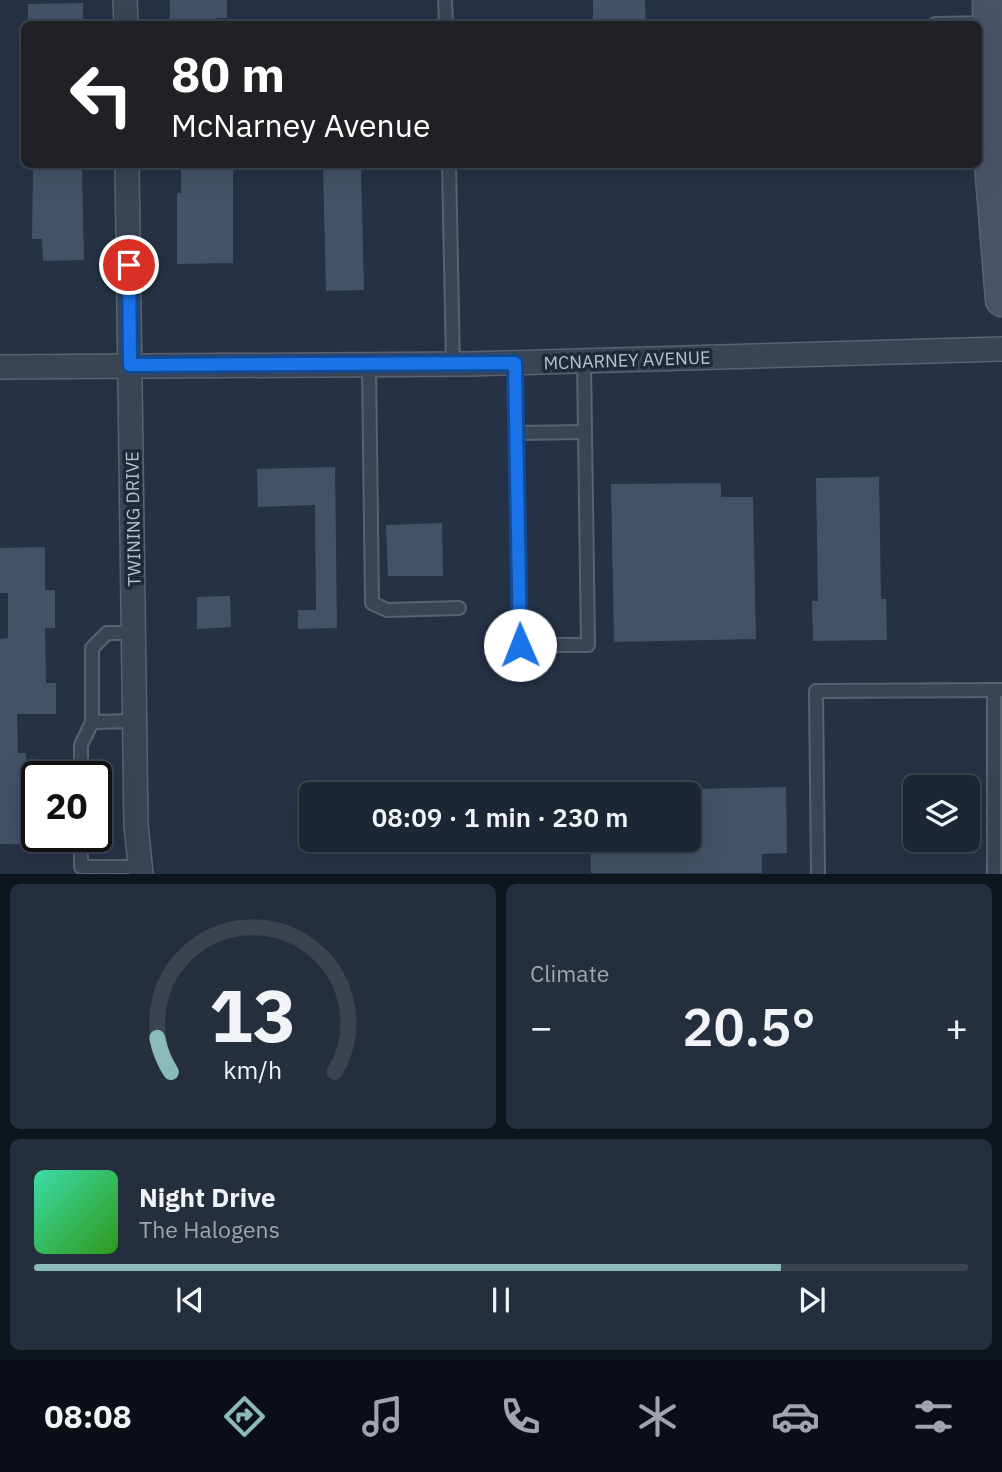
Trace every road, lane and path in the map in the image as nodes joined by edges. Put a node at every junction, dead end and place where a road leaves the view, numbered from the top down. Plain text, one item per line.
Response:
1 (125, 0) edge
2 (445, 0) edge
3 (993, 15) edge
4 (126, 21) edge
5 (446, 21) edge
6 (954, 21) edge
7 (127, 168) edge
8 (449, 168) edge
9 (1002, 300) edge
10 (1002, 349) edge
11 (584, 361) junction
12 (515, 363) junction
13 (453, 364) junction
14 (130, 365) junction
15 (369, 365) junction
16 (0, 367) edge
17 (585, 432) junction
18 (517, 433) junction
19 (459, 608) dead end
20 (136, 633) junction
21 (998, 690) edge
22 (136, 721) junction
23 (92, 722) junction
24 (81, 761) edge
25 (81, 852) edge
26 (141, 870) edge
27 (817, 873) edge
28 (994, 873) edge

1 - 4 street
2 - 5 lane
3 - 6 lane
3 - 9 main road
7 - 14 street, TWINING DRIVE
8 - 13 lane
10 - 11 street, MCNARNEY AVENUE
11 - 12 street, MCNARNEY AVENUE
11 - 17 lane
12 - 13 street, MCNARNEY AVENUE
12 - 18 lane
13 - 15 street, MCNARNEY AVENUE
14 - 15 street, MCNARNEY AVENUE
14 - 16 street, MCNARNEY AVENUE
14 - 20 street, TWINING DRIVE
15 - 19 lane
17 - 18 lane
17 - 18 lane
20 - 22 street, TWINING DRIVE
20 - 23 lane
21 - 27 lane
21 - 28 lane
22 - 23 lane
22 - 26 street, TWINING DRIVE
23 - 24 lane
25 - 26 lane

